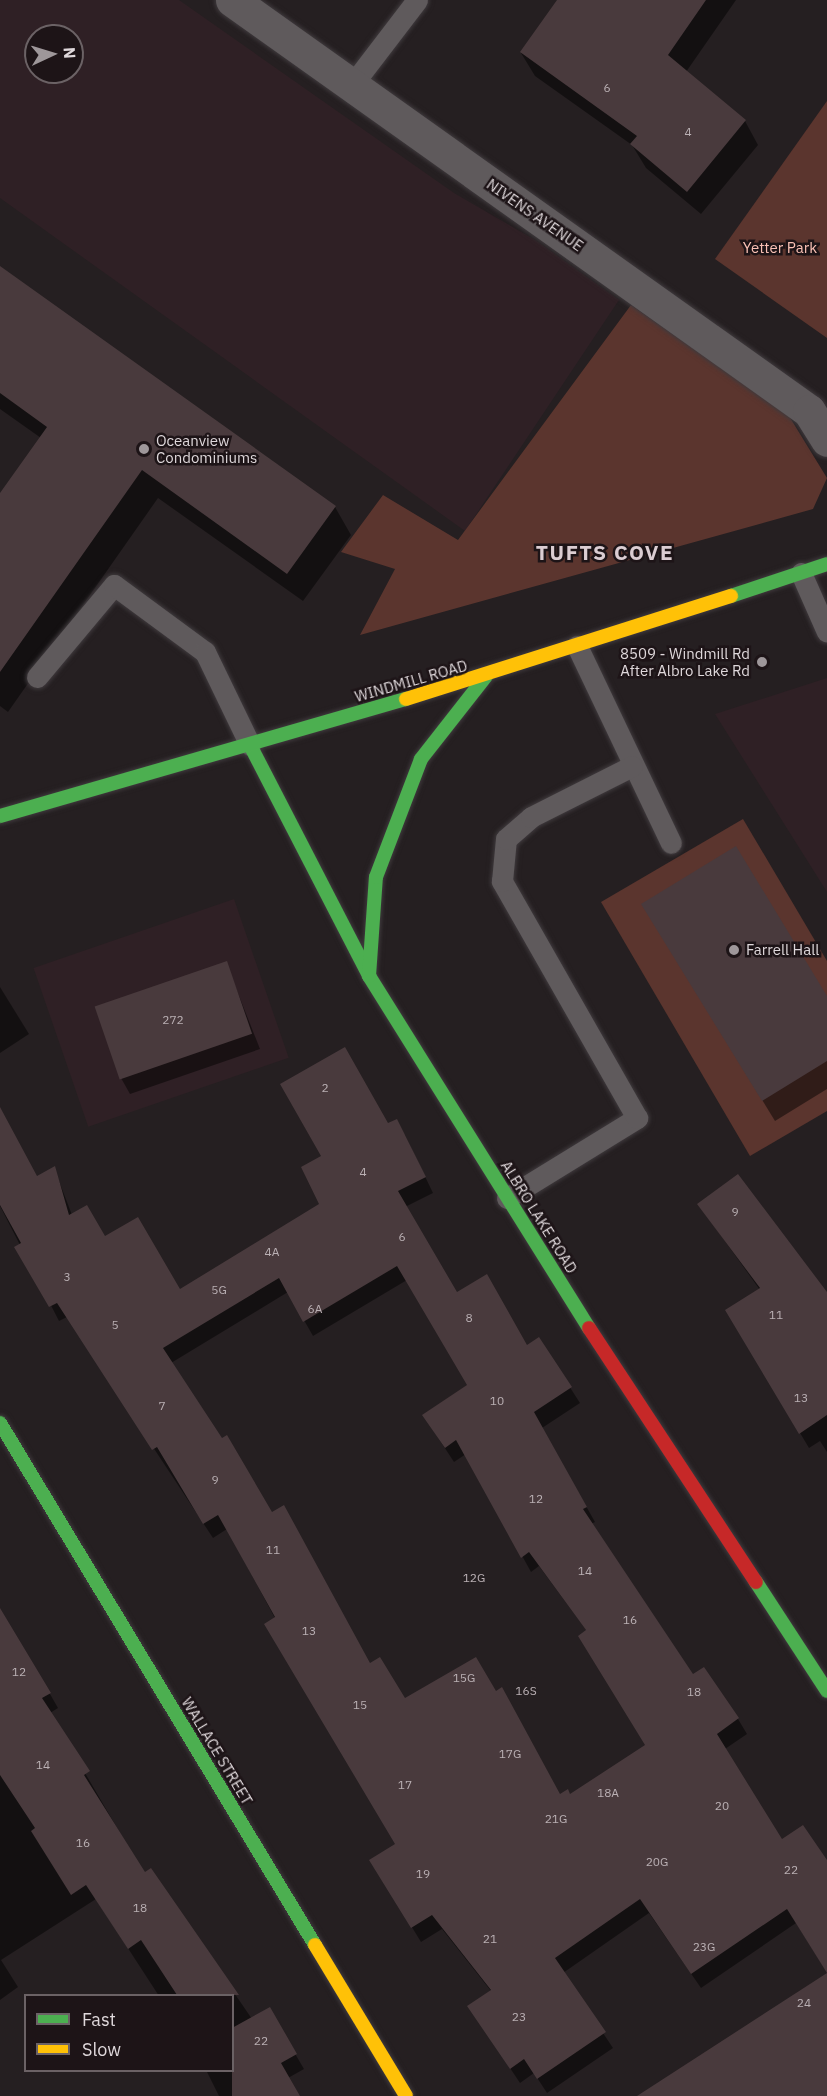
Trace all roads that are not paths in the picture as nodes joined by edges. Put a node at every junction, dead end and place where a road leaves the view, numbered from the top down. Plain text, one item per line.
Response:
1 (232, 0) edge
2 (417, 0) edge
3 (352, 86) junction
4 (827, 440) edge
5 (827, 564) edge
6 (801, 573) junction
7 (827, 632) edge
8 (577, 646) junction
9 (486, 676) junction
10 (37, 677) dead end
11 (250, 745) junction
12 (632, 766) junction
13 (0, 816) edge
14 (671, 843) dead end
15 (369, 976) junction
16 (507, 1198) junction
17 (0, 1423) edge
18 (827, 1691) edge
19 (406, 2096) edge

1 - 3 street, NIVENS AVENUE
2 - 3 lane
3 - 4 street, NIVENS AVENUE
5 - 6 main road, WINDMILL ROAD
6 - 7 lane
6 - 8 main road, WINDMILL ROAD
8 - 9 main road, WINDMILL ROAD
8 - 12 lane
9 - 11 main road, WINDMILL ROAD
9 - 15 main road
10 - 11 lane
11 - 13 main road, WINDMILL ROAD
11 - 15 main road, ALBRO LAKE ROAD
12 - 14 lane
12 - 16 lane
15 - 16 main road, ALBRO LAKE ROAD
16 - 18 main road, ALBRO LAKE ROAD
17 - 19 main road, WALLACE STREET

